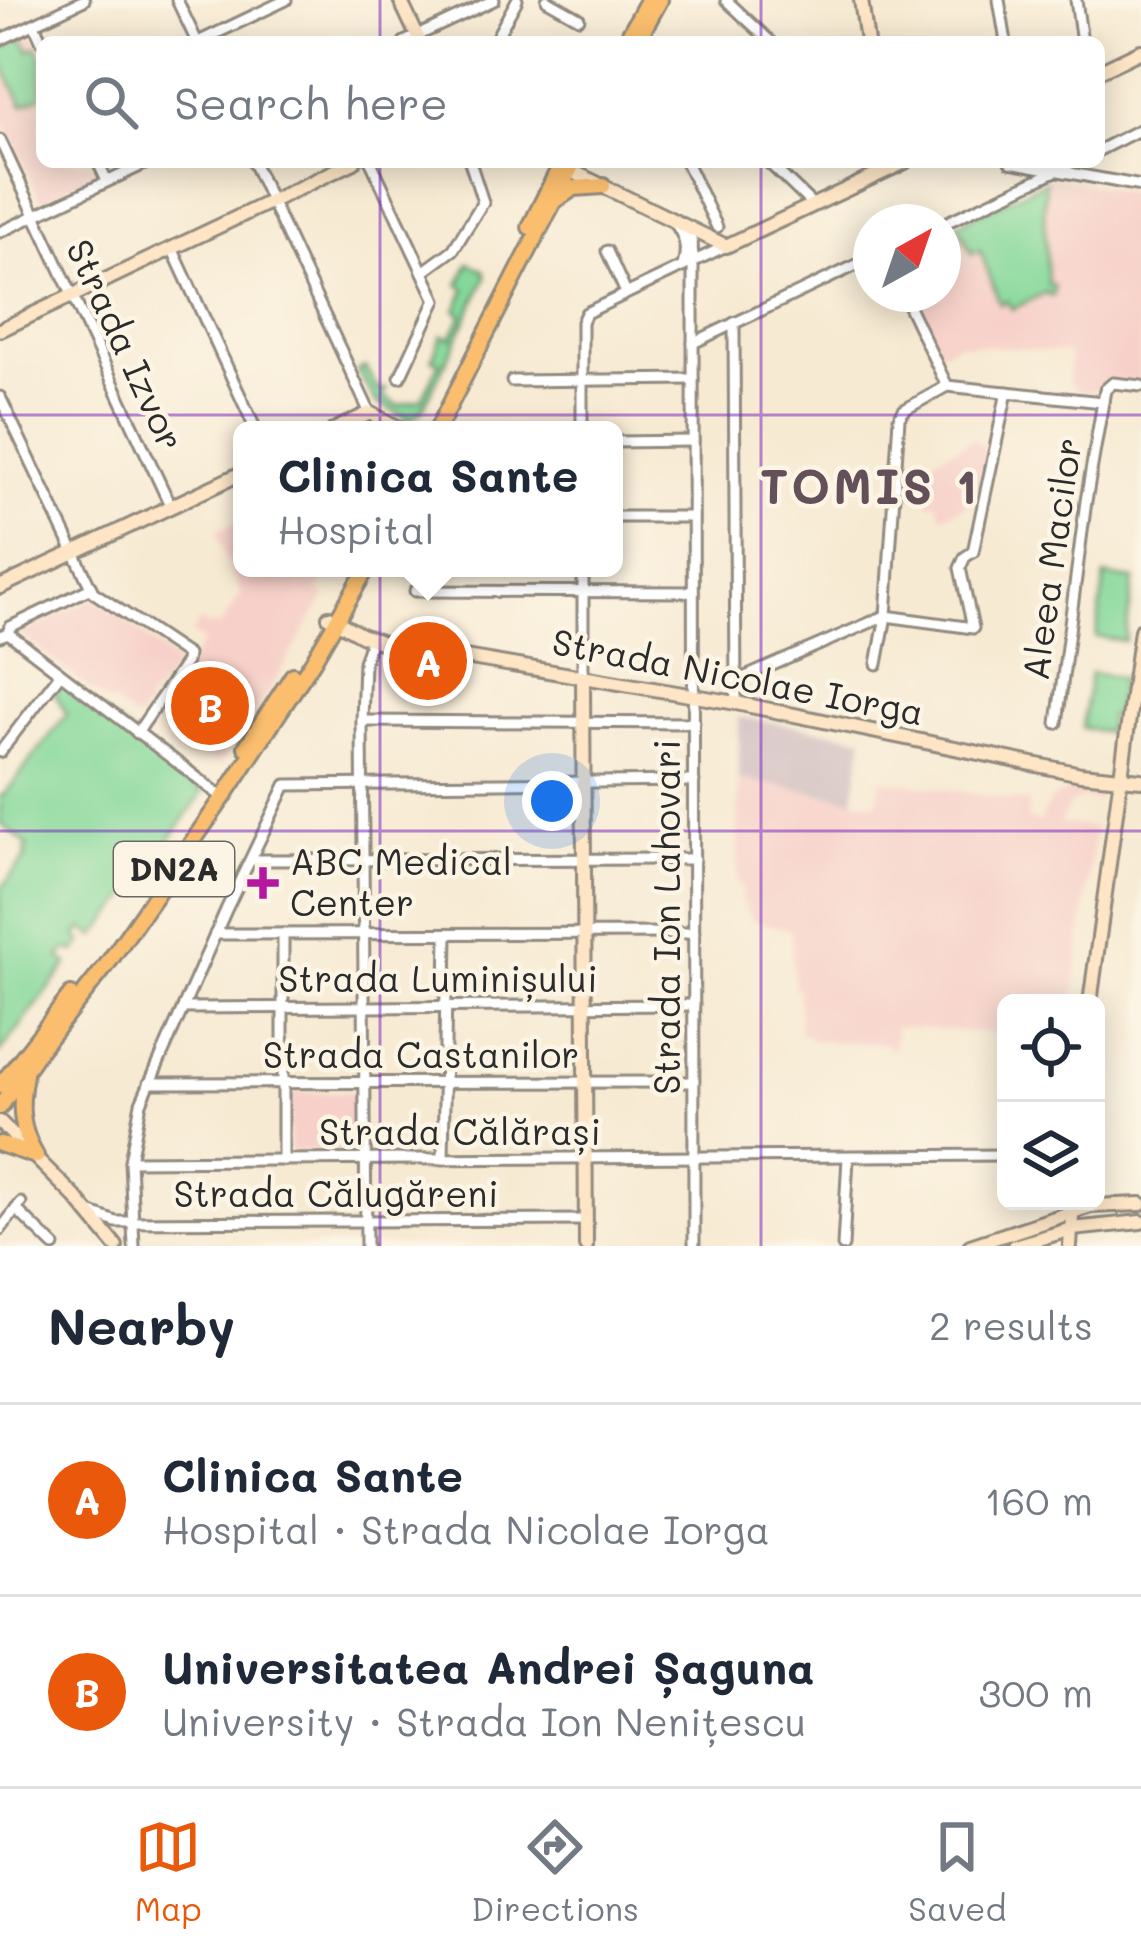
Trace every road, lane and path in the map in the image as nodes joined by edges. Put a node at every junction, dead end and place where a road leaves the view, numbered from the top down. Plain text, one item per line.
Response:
1 (84, 0) edge
2 (177, 0) edge
3 (286, 0) edge
4 (400, 0) edge
5 (494, 0) edge
6 (517, 0) edge
7 (547, 0) edge
8 (648, 0) edge
9 (660, 0) edge
10 (726, 0) edge
11 (861, 0) edge
12 (999, 0) edge
13 (1076, 0) edge
14 (578, 18) dead end
15 (34, 24) junction
16 (39, 36) edge
17 (194, 36) edge
18 (210, 36) edge
19 (413, 36) edge
20 (422, 36) edge
21 (497, 36) edge
22 (628, 36) edge
23 (641, 36) edge
24 (765, 36) edge
25 (866, 36) edge
26 (1005, 36) edge
27 (1081, 36) edge
28 (0, 40) edge
29 (1141, 51) edge
30 (1105, 68) edge
31 (1141, 129) edge
32 (0, 140) edge
33 (1105, 147) edge
34 (101, 168) edge
35 (136, 168) edge
36 (256, 168) edge
37 (341, 168) edge
38 (374, 168) edge
39 (472, 168) edge
40 (562, 168) edge
41 (563, 168) edge
42 (571, 168) edge
43 (689, 168) edge
44 (774, 168) edge
45 (887, 168) edge
46 (1041, 168) edge
47 (1062, 168) edge
48 (1056, 171) junction
49 (107, 182) junction
50 (603, 186) junction
51 (1141, 186) edge
52 (272, 201) junction
53 (552, 204) junction
54 (813, 205) junction
55 (35, 215) junction
56 (961, 216) edge
57 (680, 225) junction
58 (717, 226) dead end
59 (0, 232) edge
60 (727, 246) junction
61 (172, 248) junction
62 (607, 251) dead end
63 (688, 264) junction
64 (853, 267) edge
65 (423, 272) junction
66 (626, 293) junction
67 (72, 296) junction
68 (911, 312) edge
69 (734, 323) junction
70 (0, 330) edge
71 (693, 343) junction
72 (400, 376) dead end
73 (693, 379) junction
74 (582, 380) junction
75 (512, 381) dead end
76 (946, 386) junction
77 (1141, 386) edge
78 (1007, 392) junction
79 (0, 397) edge
80 (1103, 402) junction
81 (370, 413) junction
82 (252, 421) edge
83 (353, 421) edge
84 (386, 421) edge
85 (433, 421) edge
86 (442, 421) edge
87 (582, 421) edge
88 (693, 441) junction
89 (623, 442) edge
90 (233, 477) edge
91 (171, 506) junction
92 (623, 517) edge
93 (693, 517) junction
94 (73, 553) junction
95 (353, 577) edge
96 (361, 577) edge
97 (583, 577) edge
98 (0, 587) edge
99 (91, 588) junction
100 (415, 591) dead end
101 (583, 591) junction
102 (694, 592) junction
103 (886, 616) junction
104 (333, 619) junction
105 (1141, 630) edge
106 (4, 634) edge
107 (371, 640) junction
108 (877, 664) dead end
109 (60, 674) junction
110 (583, 677) junction
111 (736, 681) junction
112 (694, 696) junction
113 (736, 704) junction
114 (362, 721) junction
115 (584, 722) junction
116 (694, 723) junction
117 (1057, 723) dead end
118 (137, 733) junction
119 (0, 752) edge
120 (1119, 778) junction
121 (1141, 780) edge
122 (694, 781) junction
123 (584, 782) junction
124 (362, 784) junction
125 (218, 793) junction
126 (584, 859) junction
127 (694, 859) junction
128 (251, 860) junction
129 (363, 860) junction
130 (584, 933) junction
131 (694, 933) junction
132 (215, 934) junction
133 (283, 934) junction
134 (364, 934) junction
135 (447, 934) junction
136 (1091, 994) edge
137 (694, 1005) junction
138 (446, 1006) junction
139 (585, 1006) junction
140 (283, 1007) junction
141 (364, 1007) junction
142 (182, 1008) junction
143 (25, 1062) junction
144 (0, 1074) edge
145 (445, 1082) junction
146 (585, 1082) junction
147 (694, 1082) junction
148 (149, 1083) junction
149 (283, 1083) junction
150 (365, 1083) junction
151 (0, 1086) edge
152 (0, 1107) edge
153 (0, 1122) edge
154 (0, 1144) edge
155 (997, 1155) edge
156 (36, 1156) junction
157 (848, 1157) junction
158 (585, 1158) junction
159 (694, 1158) junction
160 (443, 1159) junction
161 (130, 1160) junction
162 (284, 1160) junction
163 (365, 1160) junction
164 (1141, 1204) edge
165 (1105, 1205) edge
166 (1062, 1210) edge
167 (1072, 1210) edge
168 (89, 1212) junction
169 (586, 1220) junction
170 (133, 1221) junction
171 (366, 1221) junction
172 (116, 1222) junction
173 (1141, 1222) edge
174 (1072, 1229) junction
175 (0, 1230) edge
176 (112, 1241) edge
177 (54, 1246) edge
178 (134, 1246) edge
179 (366, 1246) edge
180 (586, 1246) edge
181 (694, 1246) edge
182 (843, 1246) edge
183 (970, 1246) edge
184 (1014, 1246) edge
185 (1070, 1246) edge

1 - 15 street
2 - 17 street
3 - 18 street
4 - 19 street
5 - 20 street
6 - 21 street
7 - 14 street
8 - 22 main road
9 - 23 main road
10 - 24 street
11 - 25 street
12 - 26 street
13 - 27 street
15 - 16 street
15 - 28 street
29 - 30 street
31 - 33 street
32 - 55 street, Strada Izvor
34 - 49 street
35 - 49 street
36 - 52 street
37 - 52 street
38 - 65 street
39 - 65 street
40 - 85 main road
41 - 53 main road
42 - 50 street
43 - 58 street
44 - 54 street
45 - 54 street
46 - 48 street
47 - 48 street
48 - 51 street
48 - 56 street
49 - 55 street
50 - 53 main road
50 - 57 street
52 - 61 street
52 - 81 street
53 - 86 main road
54 - 60 street
55 - 59 street
55 - 67 street, Strada Izvor
57 - 60 street
57 - 63 street, Strada Ion Lahovari
60 - 63 street
61 - 67 street
61 - 82 street
62 - 66 street
63 - 66 street
63 - 71 street, Strada Ion Lahovari
64 - 69 street
65 - 72 street
66 - 74 street
67 - 70 street
67 - 91 street, Strada Izvor
68 - 76 street
69 - 71 street
69 - 111 street
71 - 73 street, Strada Ion Lahovari
73 - 74 street
73 - 88 street, Strada Ion Lahovari
74 - 75 street
74 - 87 street
76 - 78 street
76 - 103 street
77 - 80 street
78 - 80 street
78 - 103 street
79 - 94 street
80 - 117 street, Aleea Macilor
81 - 83 street
81 - 84 street
88 - 89 street
88 - 93 street, Strada Ion Lahovari
90 - 91 street
91 - 94 street
92 - 93 street
93 - 102 street, Strada Ion Lahovari
94 - 98 street
94 - 99 street
95 - 104 main road, DN2A
96 - 104 main road, DN2A
97 - 101 street
99 - 106 street
99 - 118 street
100 - 101 street
101 - 102 street
101 - 110 street
102 - 112 street, Strada Ion Lahovari
103 - 108 street
103 - 111 street
104 - 107 street, Strada Nicolae Iorga
104 - 125 main road, DN2A
104 - 143 main road, DN2A
105 - 120 street
106 - 109 street
107 - 110 street, Strada Nicolae Iorga
107 - 114 street
109 - 118 street
109 - 119 street
110 - 112 street, Strada Nicolae Iorga
110 - 115 street
111 - 113 street
112 - 113 street, Strada Nicolae Iorga
112 - 116 street, Strada Ion Lahovari
113 - 120 street, Strada Nicolae Iorga
114 - 115 street
114 - 124 street
115 - 116 street
115 - 123 street
116 - 122 street, Strada Ion Lahovari
118 - 125 street
120 - 121 street, Strada Nicolae Iorga
120 - 136 street
122 - 123 street
122 - 127 street, Strada Ion Lahovari
123 - 124 street
123 - 126 street
124 - 128 street
124 - 129 street
125 - 143 main road, DN2A
126 - 127 street
126 - 129 street
126 - 130 street
127 - 131 street, Strada Ion Lahovari
128 - 129 street
128 - 132 street
129 - 134 street
130 - 131 street
130 - 135 street
130 - 139 street
131 - 137 street, Strada Ion Lahovari
132 - 133 street
132 - 142 street
133 - 134 street
133 - 140 street
134 - 135 street
134 - 141 street
135 - 138 street
137 - 139 street, Strada Luminișului
137 - 147 street, Strada Ion Lahovari
138 - 139 street, Strada Luminișului
138 - 141 street, Strada Luminișului
138 - 145 street
139 - 146 street
140 - 141 street, Strada Luminișului
140 - 142 street, Strada Luminișului
140 - 149 street
141 - 150 street
142 - 148 street
143 - 144 main road
143 - 151 main road, DN2A
143 - 152 main road, DN2A
143 - 156 main road
145 - 146 street, Strada Castanilor
145 - 150 street, Strada Castanilor
145 - 160 street
146 - 147 street, Strada Castanilor
146 - 158 street
147 - 159 street, Strada Ion Lahovari
148 - 149 street, Strada Castanilor
148 - 161 street
149 - 150 street, Strada Castanilor
149 - 162 street
150 - 163 street
153 - 156 street
154 - 156 main road
155 - 157 street, Strada Călărași
156 - 168 street
157 - 159 street, Strada Călărași
157 - 182 street
158 - 159 street, Strada Călărași
158 - 160 street, Strada Călărași
158 - 169 street
159 - 181 street, Strada Ion Lahovari
160 - 163 street, Strada Călărași
161 - 162 street, Strada Călărași
161 - 170 street
162 - 163 street, Strada Călărași
163 - 171 street
164 - 165 street
166 - 183 street
167 - 174 street
168 - 172 street, Strada Călugăreni
168 - 176 street
169 - 171 street, Strada Călugăreni
169 - 180 street
170 - 171 street, Strada Călugăreni
170 - 172 street, Strada Călugăreni
170 - 178 street
171 - 179 street
172 - 176 street
173 - 174 street
174 - 184 street
174 - 185 street
175 - 177 street

